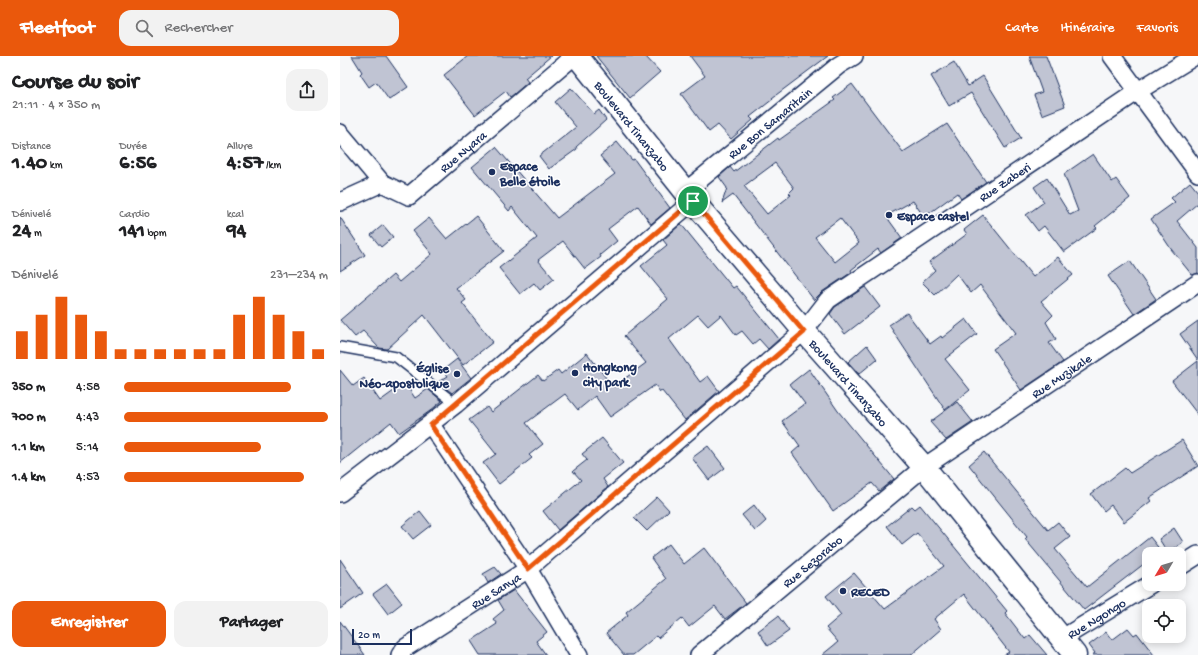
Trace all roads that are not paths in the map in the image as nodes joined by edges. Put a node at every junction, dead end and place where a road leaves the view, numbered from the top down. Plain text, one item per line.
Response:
1 (574, 56) edge
2 (577, 56) edge
3 (854, 56) edge
4 (1112, 56) edge
5 (1195, 56) edge
6 (1138, 91) junction
7 (340, 133) edge
8 (1198, 173) edge
9 (382, 183) junction
10 (689, 196) junction
11 (340, 202) edge
12 (1198, 283) edge
13 (804, 332) junction
14 (340, 347) edge
15 (456, 404) junction
16 (431, 425) junction
17 (924, 467) junction
18 (340, 494) edge
19 (1198, 555) edge
20 (1186, 563) edge
21 (528, 569) junction
22 (1142, 591) edge
23 (1068, 647) edge
24 (400, 655) edge
25 (579, 655) edge
26 (699, 655) edge

1 - 9 street, Rue Nyara
2 - 10 street, Boulevard Tinanzabo
3 - 10 street, Rue Bon Samaritain
4 - 6 street
5 - 6 street, Rue Zaberi
6 - 8 street
6 - 13 street, Rue Zaberi
7 - 9 street
9 - 11 street
10 - 13 street, Boulevard Tinanzabo
10 - 15 street, Rue Bon Samaritain
12 - 17 street, Rue Muzikale
13 - 17 street, Boulevard Tinanzabo
13 - 21 street, Rue Sanya
14 - 15 lane
15 - 16 street, Rue Bon Samaritain
16 - 18 street, Rue Bon Samaritain
16 - 21 street
17 - 23 street, Boulevard Tinanzabo
17 - 26 street, Rue Sezorabo
19 - 20 street
21 - 24 street, Rue Sanya
21 - 25 street
22 - 23 street, Rue Ngongo

